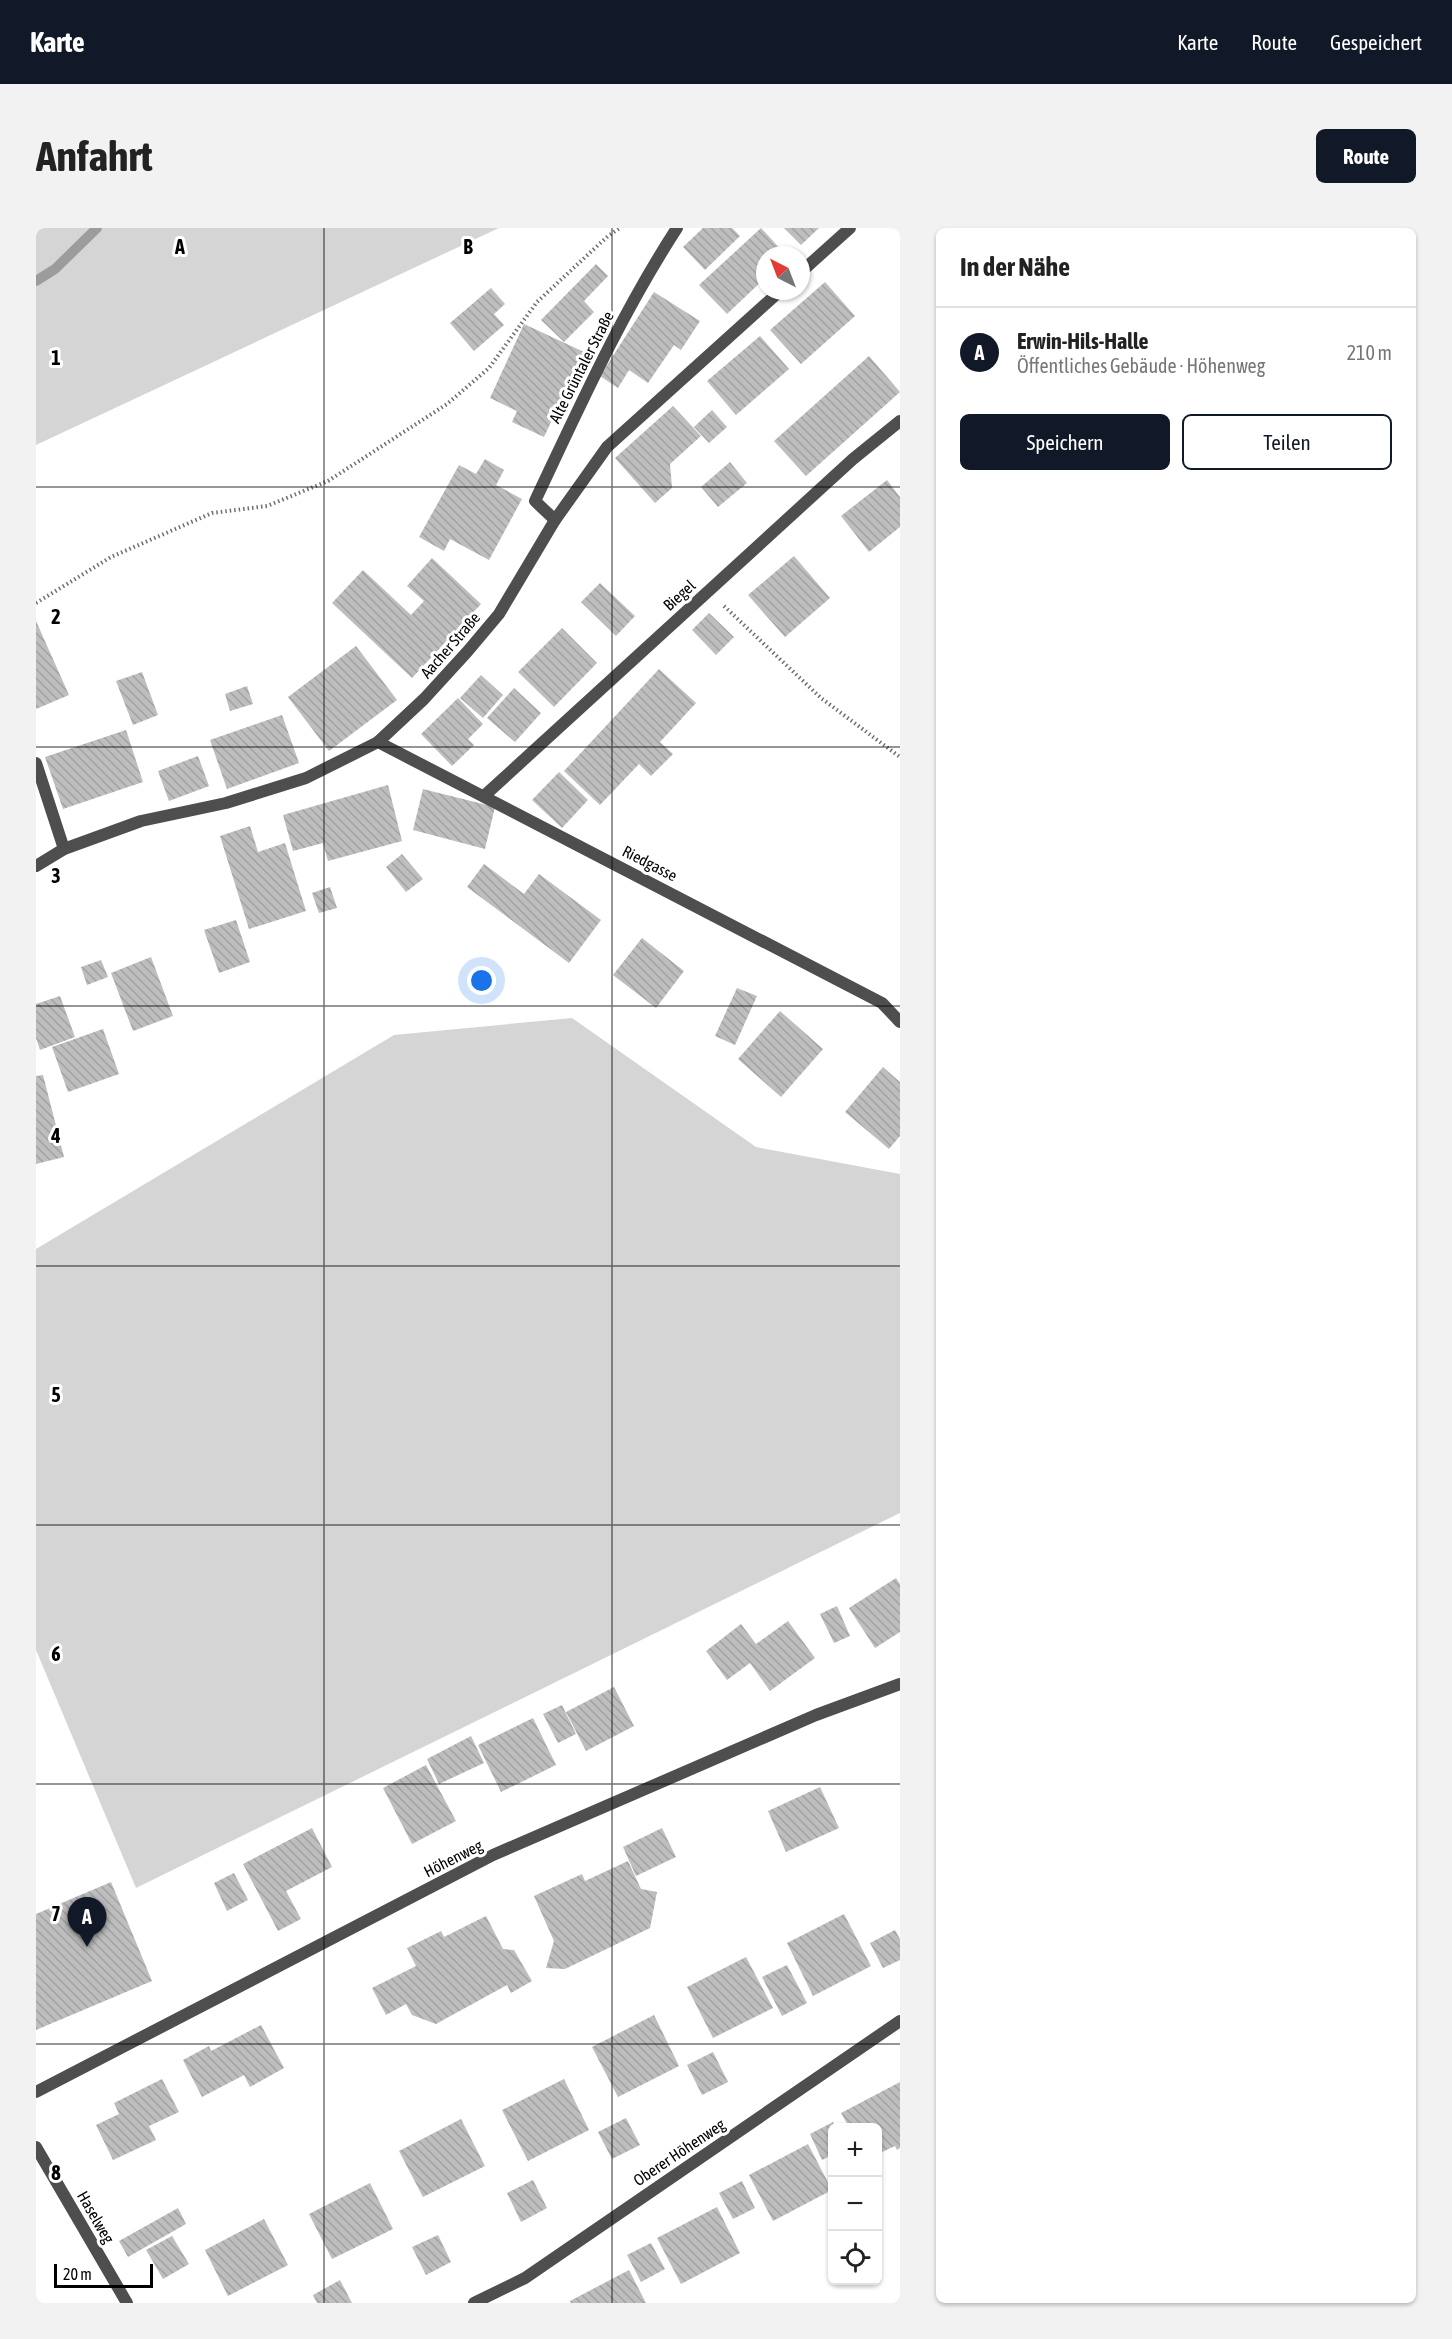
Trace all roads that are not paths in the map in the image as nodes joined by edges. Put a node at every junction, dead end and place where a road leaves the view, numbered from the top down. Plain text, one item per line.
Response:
1 (677, 228) edge
2 (850, 228) edge
3 (810, 264) edge
4 (770, 300) edge
5 (900, 421) edge
6 (555, 520) junction
7 (378, 742) junction
8 (36, 763) edge
9 (484, 796) junction
10 (64, 849) junction
11 (36, 866) edge
12 (900, 1022) edge
13 (900, 1684) edge
14 (900, 2021) edge
15 (36, 2092) edge
16 (36, 2147) edge
17 (127, 2303) edge
18 (474, 2303) edge

1 - 6 street, Alte Grüntaler Straße
2 - 3 street
4 - 6 street, Aacher Straße
5 - 9 street, Biegel
6 - 7 street, Aacher Straße
7 - 9 street, Riedgasse
7 - 10 street, Aacher Straße
8 - 10 street
9 - 12 street, Riedgasse
10 - 11 street, Aacher Straße
13 - 15 street, Höhenweg
14 - 18 street, Oberer Höhenweg
16 - 17 street, Haselweg

